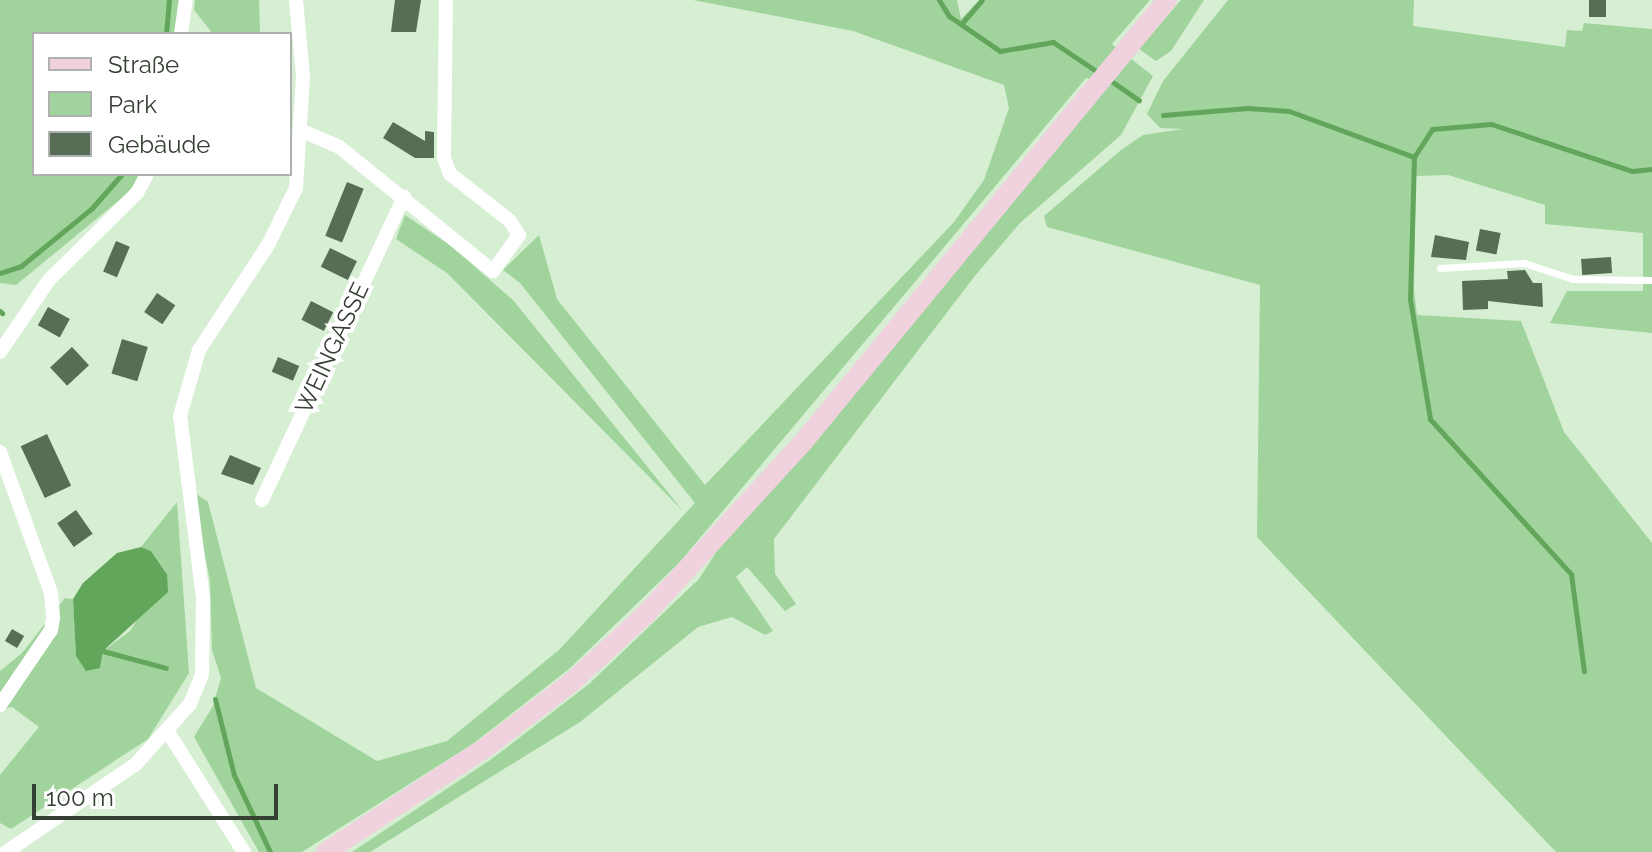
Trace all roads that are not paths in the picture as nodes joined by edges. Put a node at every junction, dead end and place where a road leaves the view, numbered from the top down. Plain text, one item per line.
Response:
1 (186, 0) edge
2 (296, 0) edge
3 (446, 0) edge
4 (1167, 0) edge
5 (181, 32) edge
6 (302, 131) junction
7 (146, 176) edge
8 (404, 197) junction
9 (1440, 268) dead end
10 (1652, 280) edge
11 (0, 352) edge
12 (0, 452) edge
13 (262, 500) dead end
14 (0, 705) edge
15 (168, 732) junction
16 (6, 847) edge
17 (244, 852) edge
18 (326, 852) edge

1 - 5 street
2 - 6 street
3 - 8 street
4 - 18 main road
6 - 8 street
6 - 15 street
7 - 11 street
8 - 13 street, WEINGASSE
9 - 10 lane
12 - 14 street
15 - 16 street
15 - 17 street

